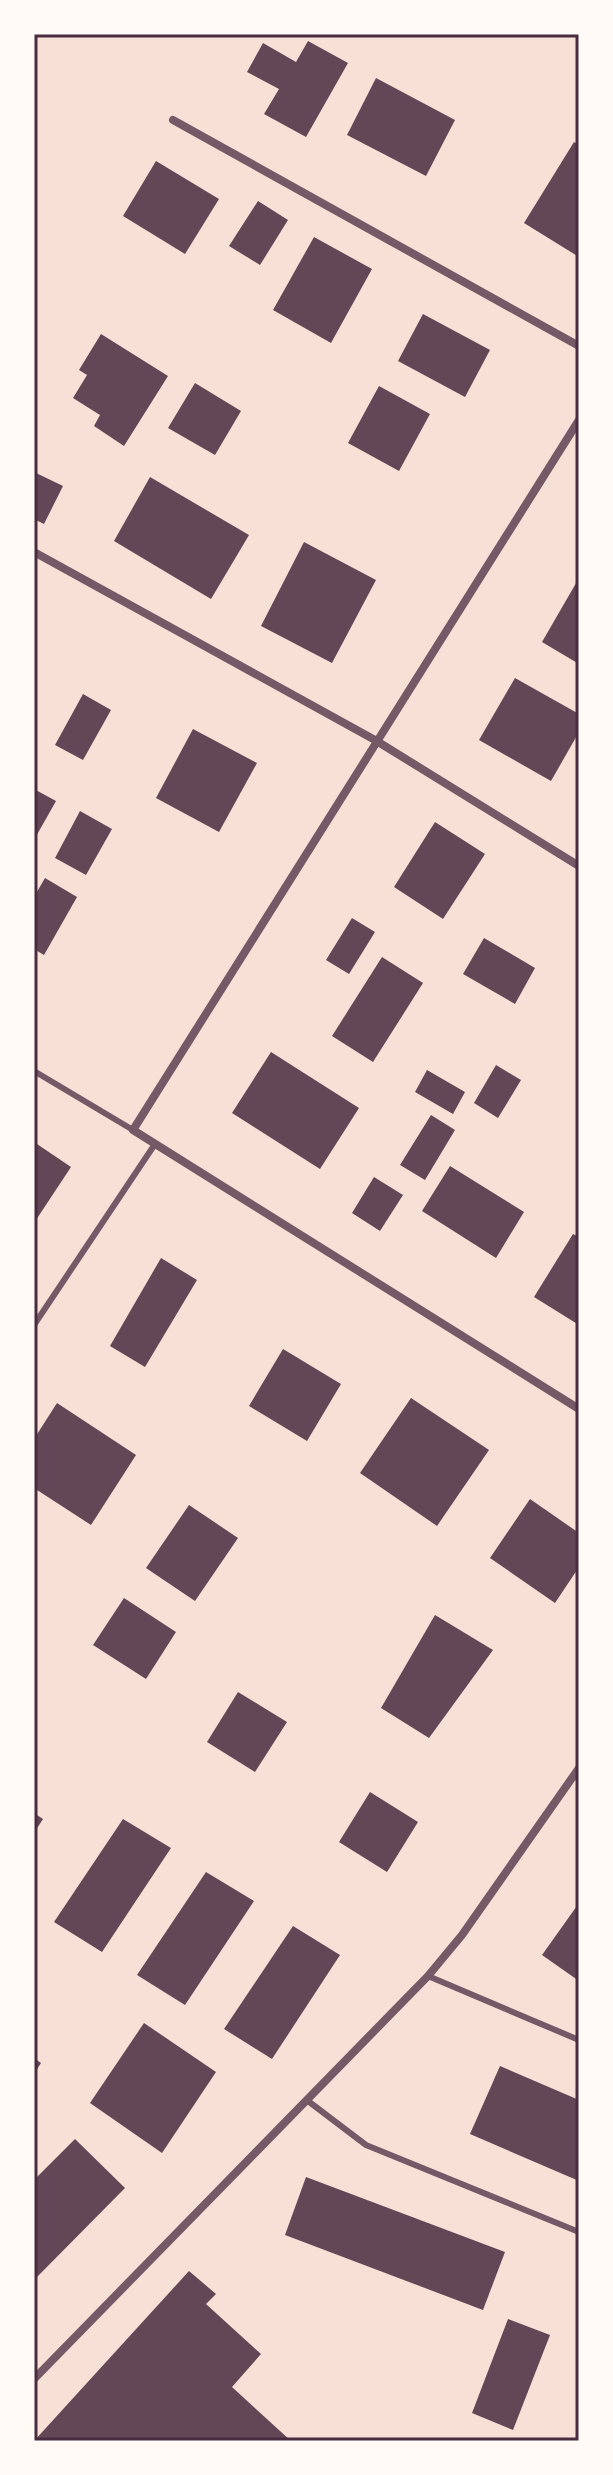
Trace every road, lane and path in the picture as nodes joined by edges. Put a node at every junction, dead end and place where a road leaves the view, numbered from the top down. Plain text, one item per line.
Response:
1 (173, 120) dead end
2 (579, 346) edge
3 (579, 420) edge
4 (34, 552) edge
5 (375, 740) junction
6 (579, 866) edge
7 (34, 1071) edge
8 (133, 1130) junction
9 (155, 1144) junction
10 (34, 1325) edge
11 (579, 1409) edge
12 (579, 1768) edge
13 (428, 1976) junction
14 (579, 2040) edge
15 (308, 2101) junction
16 (579, 2232) edge
17 (34, 2379) edge

1 - 2 street
3 - 5 street
4 - 5 street
5 - 6 street
5 - 8 street
7 - 8 lane
8 - 9 street
9 - 10 lane
9 - 11 street
12 - 13 street
13 - 14 lane
13 - 15 street
15 - 16 lane
15 - 17 street

